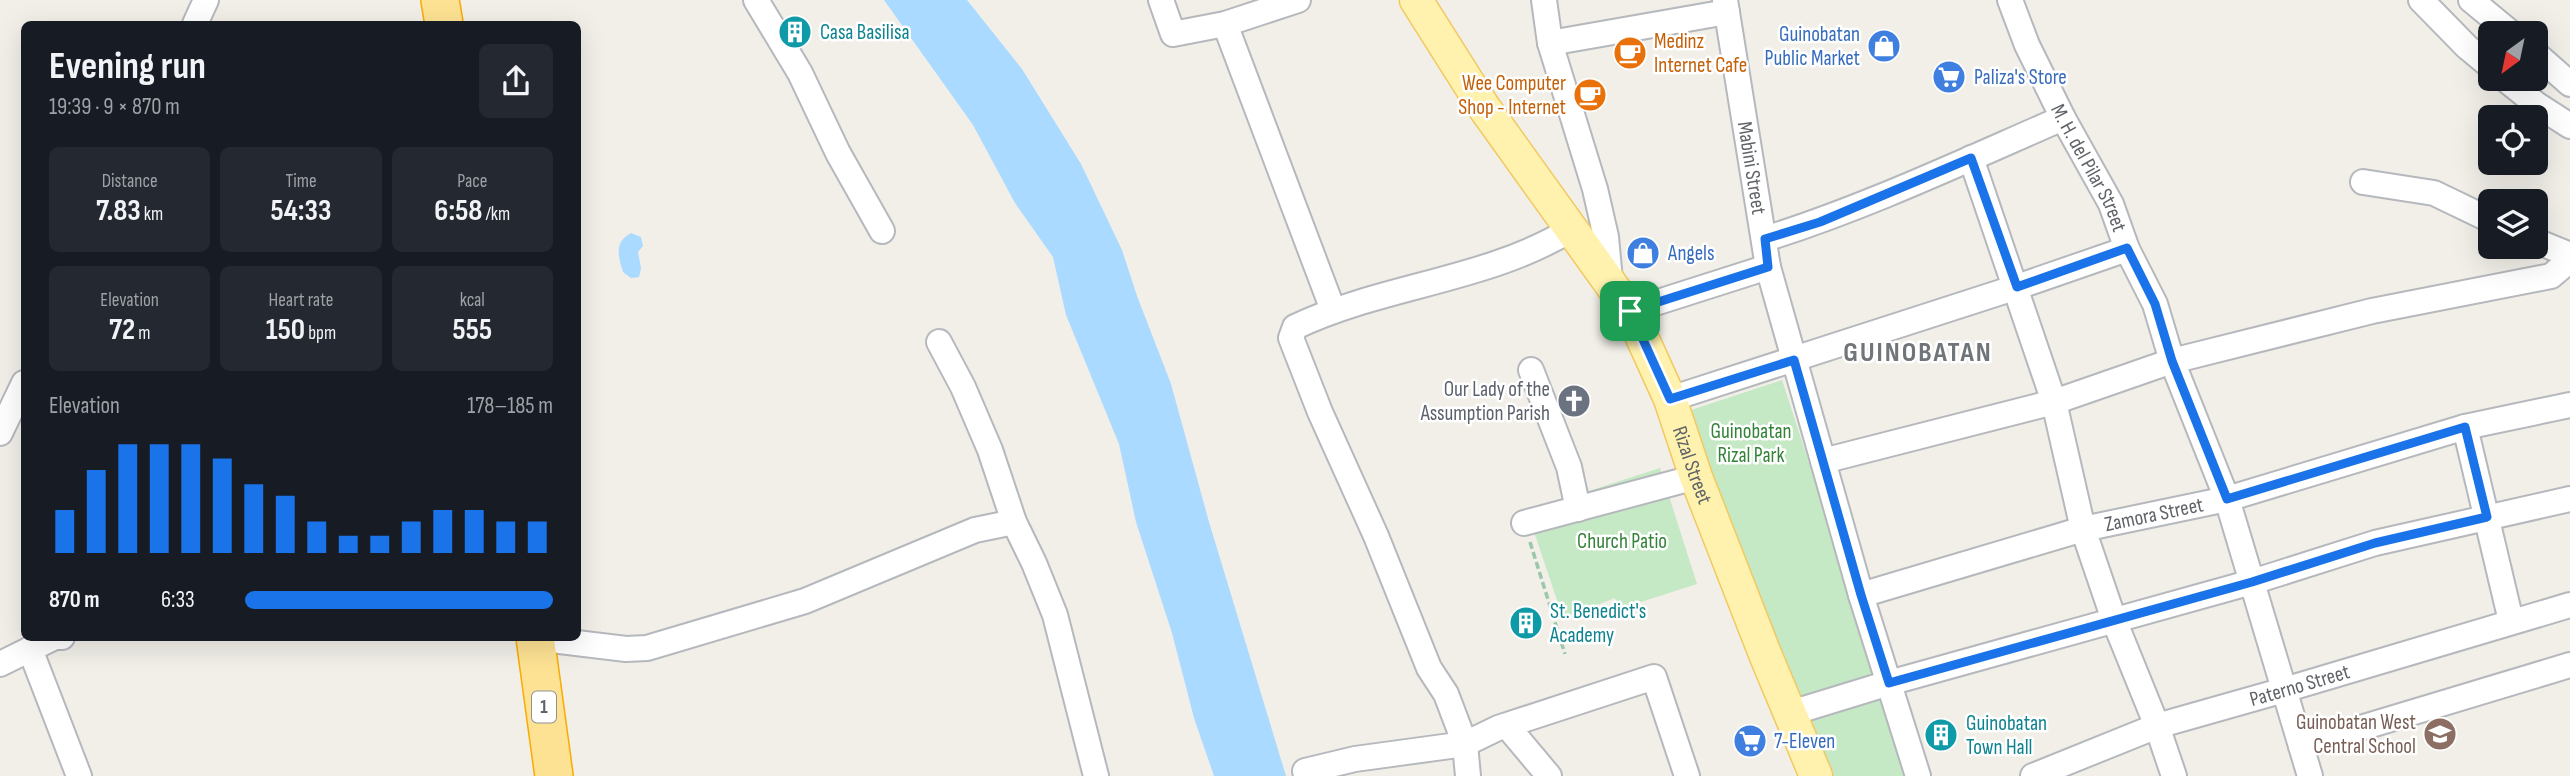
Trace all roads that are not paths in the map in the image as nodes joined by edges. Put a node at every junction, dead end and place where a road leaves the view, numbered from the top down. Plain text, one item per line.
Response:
1 (206, 0) edge
2 (756, 0) edge
3 (1161, 0) edge
4 (1298, 0) edge
5 (1416, 0) edge
6 (1544, 0) edge
7 (2010, 0) edge
8 (2421, 0) edge
9 (2471, 0) edge
10 (1726, 6) edge
11 (196, 21) edge
12 (2496, 21) edge
13 (1225, 24) junction
14 (1550, 43) junction
15 (2478, 56) edge
16 (2548, 65) edge
17 (2570, 85) edge
18 (2523, 91) edge
19 (2063, 118) junction
20 (2568, 120) edge
21 (1971, 158) junction
22 (2363, 182) dead end
23 (2478, 214) edge
24 (1570, 230) junction
25 (882, 231) dead end
26 (1765, 239) junction
27 (2548, 247) edge
28 (2127, 248) junction
29 (2570, 258) edge
30 (1768, 267) junction
31 (1609, 280) junction
32 (2017, 287) junction
33 (1334, 310) junction
34 (1630, 311) junction
35 (939, 342) dead end
36 (1794, 360) junction
37 (2172, 361) junction
38 (1531, 370) dead end
39 (21, 389) edge
40 (1670, 399) junction
41 (2054, 402) junction
42 (2570, 405) edge
43 (2465, 427) junction
44 (0, 433) edge
45 (1824, 461) junction
46 (1696, 477) junction
47 (2227, 499) junction
48 (2570, 499) edge
49 (1578, 509) junction
50 (2487, 517) junction
51 (1014, 522) junction
52 (1524, 523) road end
53 (2082, 529) junction
54 (2252, 582) junction
55 (1861, 595) junction
56 (2570, 605) edge
57 (2114, 620) junction
58 (2511, 621) junction
59 (47, 641) edge
60 (536, 641) edge
61 (565, 641) edge
62 (30, 649) junction
63 (0, 664) edge
64 (2570, 665) edge
65 (1889, 683) junction
66 (2284, 690) junction
67 (1791, 713) junction
68 (1507, 726) junction
69 (2157, 726) junction
70 (1465, 744) junction
71 (2301, 746) junction
72 (1305, 771) dead end
73 (2042, 775) edge
74 (79, 776) edge
75 (554, 776) edge
76 (1096, 776) edge
77 (1468, 776) edge
78 (1549, 776) edge
79 (1687, 776) edge
80 (1816, 776) edge
81 (1918, 776) edge
82 (2174, 776) edge
83 (2310, 776) edge

1 - 11 street
2 - 25 street
3 - 13 street
4 - 13 street
5 - 24 main road, Rizal Street
6 - 14 street
7 - 19 street, M. H. del Pilar Street
8 - 15 street
9 - 12 street
10 - 14 street
10 - 26 street, Mabini Street
13 - 33 street
14 - 31 street
16 - 17 street
18 - 20 street
19 - 21 street
19 - 28 street, M. H. del Pilar Street
21 - 26 street
21 - 32 street
22 - 23 street
24 - 31 main road, Rizal Street
24 - 33 street
26 - 30 street, Mabini Street
27 - 29 street
28 - 32 street
28 - 37 street, M. H. del Pilar Street
29 - 37 street
30 - 34 street
30 - 36 street, Mabini Street
31 - 34 main road, Rizal Street
32 - 36 street
32 - 41 street
33 - 70 street
34 - 40 main road, Rizal Street
35 - 51 street
36 - 40 street
36 - 45 street, Mabini Street
37 - 41 street
37 - 47 street, M. H. del Pilar Street
38 - 49 street
39 - 44 street
40 - 46 main road, Rizal Street
41 - 45 street
41 - 53 street
42 - 43 street, Zamora Street
43 - 47 street, Zamora Street
43 - 50 street
45 - 55 street, Mabini Street
46 - 49 street
46 - 67 main road, Rizal Street
47 - 53 street, Zamora Street
47 - 54 street, M. H. del Pilar Street
48 - 50 street
49 - 52 street
50 - 54 street
50 - 58 street
51 - 61 street
51 - 76 street
53 - 55 street, Zamora Street
53 - 57 street
54 - 57 street
54 - 66 street, M. H. del Pilar Street
55 - 65 street, Mabini Street
56 - 58 street, Paterno Street
57 - 65 street
57 - 69 street
58 - 66 street, Paterno Street
59 - 62 street
60 - 75 highway, 1
62 - 63 street
62 - 74 street
64 - 71 street
65 - 67 street
65 - 81 street, Mabini Street
66 - 69 street, Paterno Street
66 - 71 street, M. H. del Pilar Street
67 - 80 main road, Rizal Street
68 - 70 street
68 - 78 street
68 - 79 street
69 - 73 street, Paterno Street
69 - 82 street
70 - 72 street
70 - 77 street
71 - 83 street, M. H. del Pilar Street

